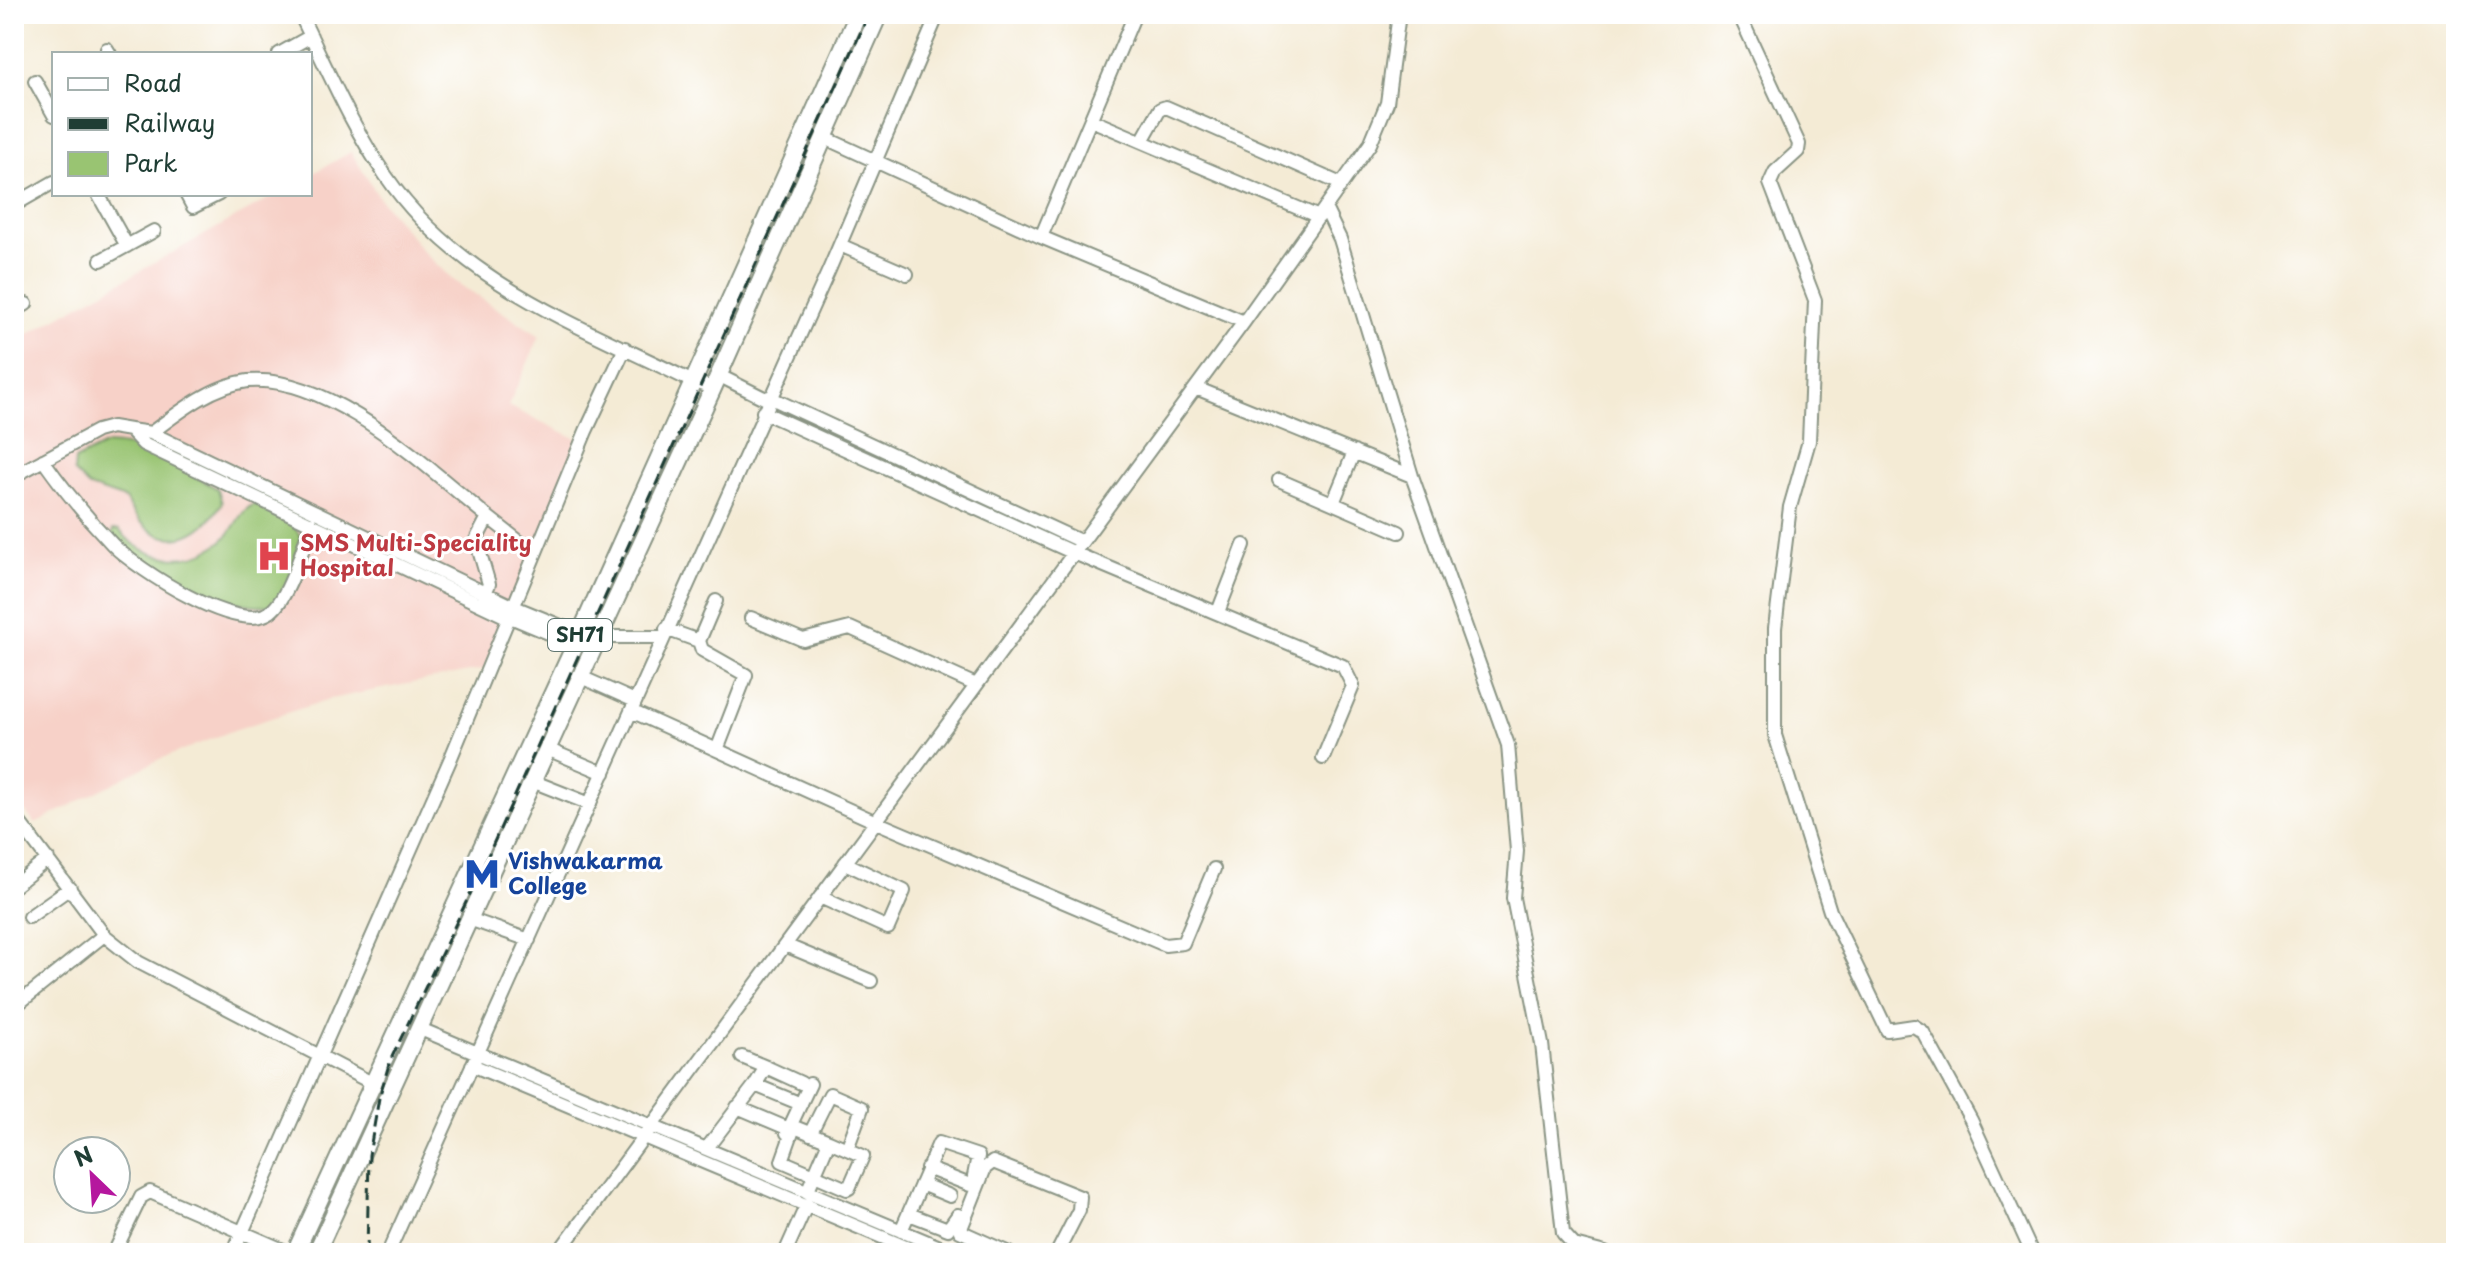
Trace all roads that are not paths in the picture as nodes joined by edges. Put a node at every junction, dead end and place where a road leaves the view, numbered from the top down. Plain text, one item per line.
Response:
1 (300, 14) edge
2 (858, 14) edge
3 (879, 14) edge
4 (938, 14) edge
5 (1135, 14) edge
6 (1399, 14) edge
7 (1739, 14) edge
8 (311, 36) junction
9 (283, 52) edge
10 (35, 81) dead end
11 (52, 111) edge
12 (1091, 120) junction
13 (823, 137) junction
14 (1142, 141) junction
15 (877, 162) junction
16 (52, 183) edge
17 (1341, 184) junction
18 (99, 196) edge
19 (187, 196) edge
20 (215, 196) edge
21 (14, 205) edge
22 (1322, 212) junction
23 (154, 231) dead end
24 (1041, 237) junction
25 (840, 245) junction
26 (127, 246) junction
27 (101, 260) dead end
28 (907, 274) dead end
29 (1244, 322) junction
30 (625, 348) junction
31 (691, 381) junction
32 (716, 381) junction
33 (1196, 388) junction
34 (767, 403) junction
35 (130, 430) junction
36 (151, 433) junction
37 (1354, 452) junction
38 (43, 460) junction
39 (14, 476) edge
40 (1412, 476) junction
41 (1279, 480) dead end
42 (240, 481) junction
43 (1333, 503) junction
44 (488, 517) junction
45 (311, 523) junction
46 (1399, 532) dead end
47 (1244, 545) dead end
48 (525, 546) dead end
49 (1078, 547) junction
50 (483, 599) junction
51 (716, 601) dead end
52 (1218, 612) junction
53 (509, 613) junction
54 (751, 618) dead end
55 (665, 633) junction
56 (599, 637) junction
57 (578, 639) junction
58 (699, 641) junction
59 (581, 677) junction
60 (976, 685) junction
61 (633, 706) junction
62 (547, 749) junction
63 (717, 750) junction
64 (1323, 758) dead end
65 (604, 773) junction
66 (532, 781) junction
67 (590, 804) junction
68 (14, 815) edge
69 (876, 822) junction
70 (48, 859) junction
71 (845, 863) junction
72 (1214, 869) dead end
73 (14, 886) edge
74 (70, 888) junction
75 (820, 897) junction
76 (29, 917) dead end
77 (469, 919) junction
78 (104, 935) junction
79 (529, 940) junction
80 (785, 945) junction
81 (871, 981) dead end
82 (14, 1007) edge
83 (418, 1028) junction
84 (479, 1052) junction
85 (321, 1056) junction
86 (742, 1057) dead end
87 (472, 1065) junction
88 (766, 1067) junction
89 (372, 1083) junction
90 (755, 1085) junction
91 (801, 1104) junction
92 (737, 1107) junction
93 (789, 1129) junction
94 (647, 1132) junction
95 (810, 1134) junction
96 (829, 1141) junction
97 (707, 1148) junction
98 (847, 1149) junction
99 (779, 1150) dead end
100 (927, 1168) junction
101 (814, 1175) junction
102 (921, 1184) junction
103 (970, 1185) junction
104 (950, 1196) dead end
105 (807, 1198) junction
106 (909, 1214) junction
107 (940, 1226) junction
108 (901, 1231) junction
109 (242, 1232) junction
110 (932, 1244) junction
111 (1006, 1252) edge
112 (114, 1253) edge
113 (233, 1253) edge
114 (292, 1253) edge
115 (316, 1253) edge
116 (388, 1253) edge
117 (558, 1253) edge
118 (785, 1253) edge
119 (920, 1253) edge
120 (954, 1253) edge
121 (1057, 1253) edge
122 (1605, 1253) edge
123 (2032, 1253) edge

1 - 8 street
2 - 31 main road, SH71
3 - 13 main road, SH71
4 - 15 street
5 - 12 street
6 - 17 street
7 - 123 street
8 - 9 street
8 - 30 street
10 - 11 street
12 - 14 street
12 - 24 street
13 - 15 street
13 - 32 main road, SH71
14 - 17 street
14 - 22 street
15 - 24 street
15 - 25 street
16 - 21 street
17 - 22 street
18 - 26 street
19 - 20 street
22 - 29 street
22 - 40 street
23 - 26 street
24 - 29 street
25 - 28 street
25 - 34 street
26 - 27 street
29 - 33 street
30 - 31 street
30 - 53 street
31 - 32 street
31 - 57 main road, SH71
32 - 34 street
32 - 56 main road, SH71
33 - 37 street
33 - 49 street
34 - 49 street
34 - 55 street
35 - 36 street
35 - 38 street
35 - 42 street
36 - 42 street
36 - 44 street
37 - 40 street
37 - 43 street
38 - 39 street
38 - 45 street
40 - 122 street
41 - 43 street
42 - 45 street
42 - 50 street
43 - 46 street
44 - 48 street
44 - 50 street
45 - 50 street
47 - 52 street
49 - 52 street
49 - 60 street
50 - 53 street
51 - 58 street
52 - 64 street
53 - 57 street
53 - 85 street
54 - 60 street
55 - 56 street
55 - 58 street
55 - 61 street
56 - 59 main road, SH71
57 - 89 main road, SH71
58 - 63 street
59 - 61 street
59 - 62 main road, SH71
60 - 69 street
61 - 63 street
61 - 65 street
62 - 65 street
62 - 66 main road, SH71
63 - 69 street
65 - 67 street
66 - 67 street
66 - 77 main road, SH71
67 - 79 street
68 - 70 street
69 - 71 street
69 - 72 street
70 - 73 street
70 - 74 street
71 - 75 street
71 - 75 street
74 - 76 street
74 - 78 street
75 - 80 street
77 - 79 street
77 - 83 main road, SH71
78 - 82 street
78 - 85 street
79 - 84 street
80 - 81 street
80 - 94 street
83 - 84 street
83 - 115 main road, SH71
84 - 87 street
84 - 94 street
85 - 89 street
85 - 109 street
86 - 88 street
87 - 94 street
87 - 116 street
88 - 90 street
88 - 91 street
89 - 114 main road, SH71
90 - 91 street
90 - 92 street
91 - 93 street
92 - 93 street
92 - 97 street
93 - 99 street
94 - 97 street
94 - 105 street
94 - 117 street
95 - 96 street
95 - 98 street
95 - 101 street
96 - 98 street
96 - 101 street
97 - 105 street
98 - 101 street
100 - 102 street
100 - 103 street
100 - 103 street
101 - 105 street
102 - 104 street
102 - 106 street
103 - 107 street
105 - 108 street
105 - 118 street
105 - 119 street
106 - 107 street
106 - 108 street
107 - 110 street
108 - 110 street
109 - 112 street
109 - 113 street
109 - 114 street
110 - 120 street
111 - 121 street

